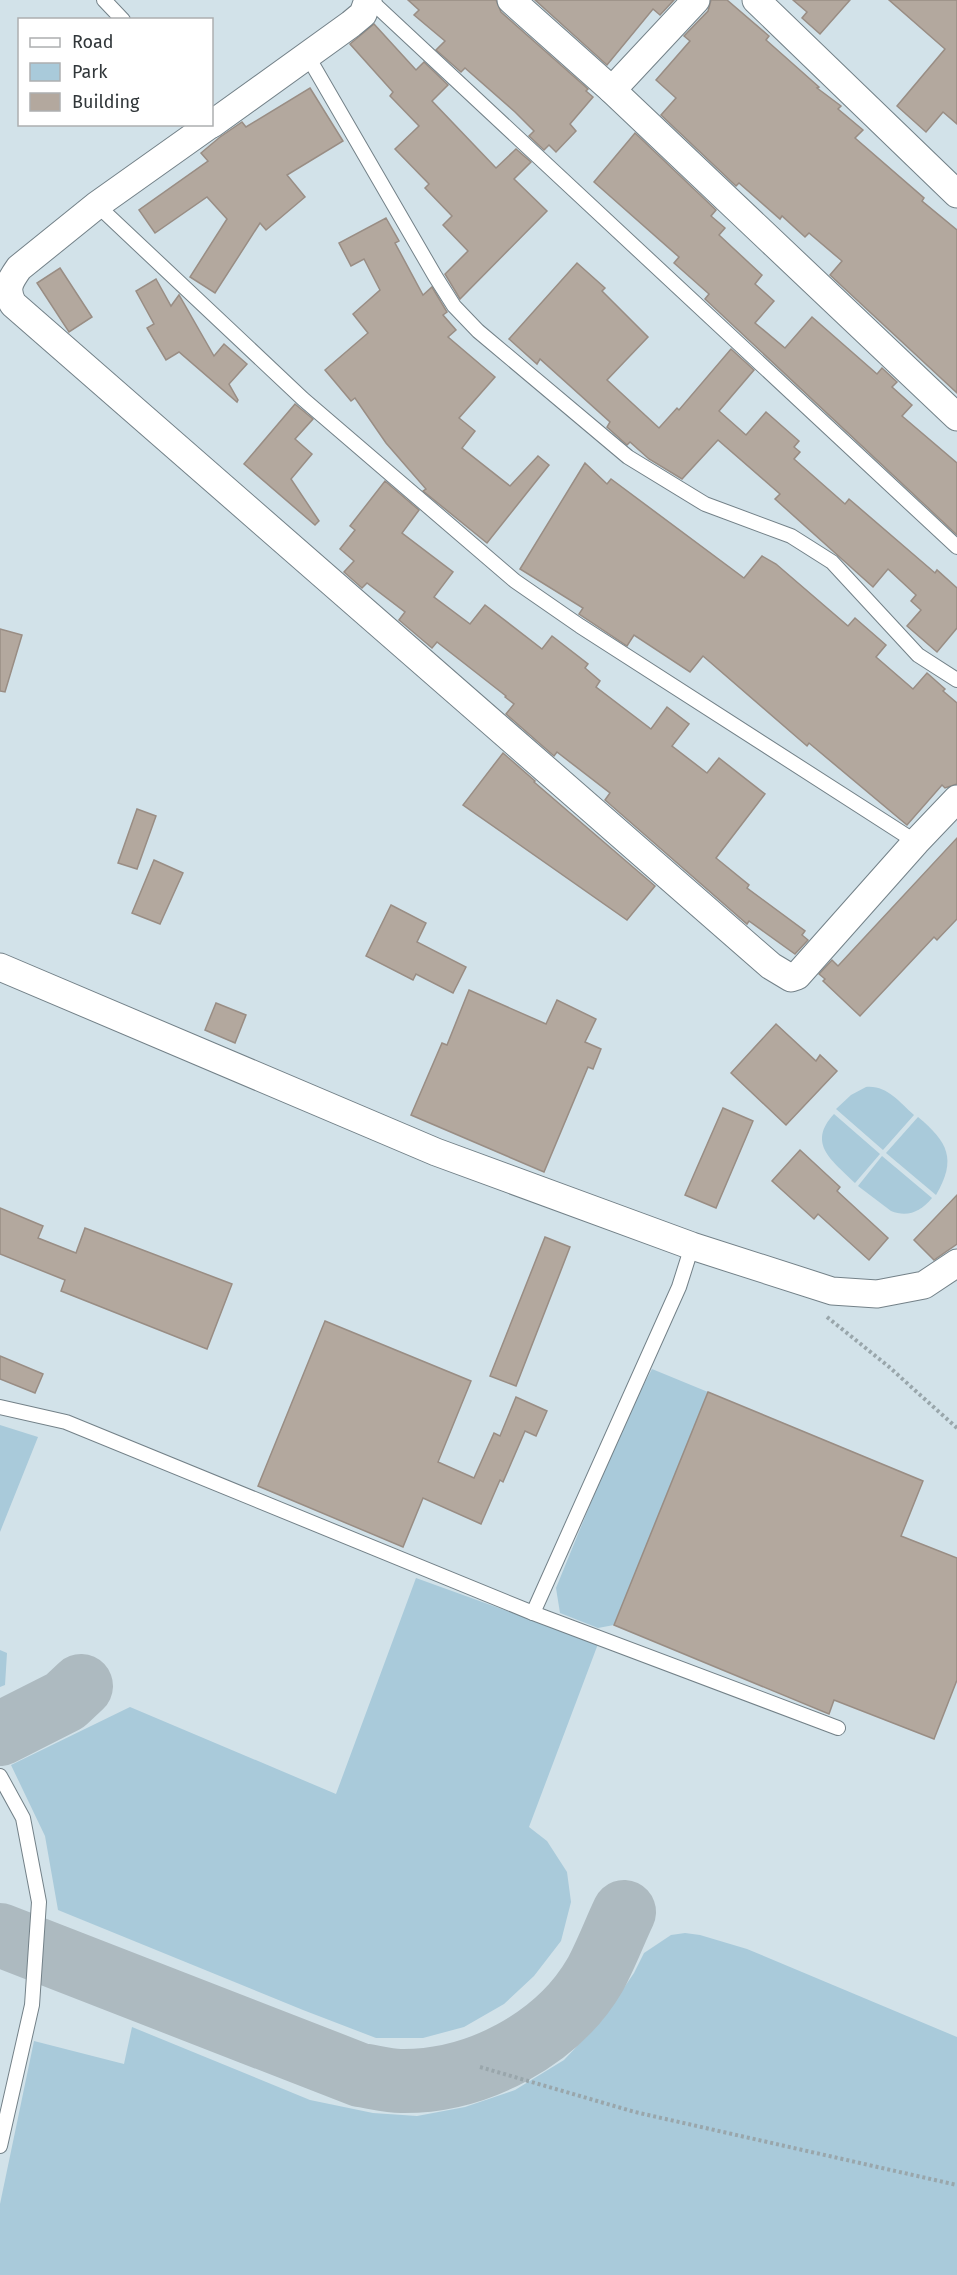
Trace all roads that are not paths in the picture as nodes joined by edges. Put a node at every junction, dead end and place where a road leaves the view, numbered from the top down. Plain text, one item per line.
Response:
1 (104, 0) edge
2 (369, 0) edge
3 (511, 0) edge
4 (696, 0) edge
5 (756, 0) edge
6 (121, 18) edge
7 (307, 54) junction
8 (612, 90) junction
9 (213, 123) edge
10 (208, 126) edge
11 (957, 194) edge
12 (97, 205) junction
13 (957, 417) edge
14 (957, 547) edge
15 (957, 680) edge
16 (957, 799) edge
17 (915, 842) junction
18 (0, 967) edge
19 (692, 1246) junction
20 (957, 1263) edge
21 (0, 1407) edge
22 (533, 1613) junction
23 (838, 1728) dead end
24 (0, 1776) edge
25 (0, 2146) edge

1 - 6 lane
2 - 7 street
2 - 14 lane
3 - 8 street
4 - 8 street
5 - 11 street
7 - 9 street
7 - 15 lane
8 - 13 street
10 - 12 street
12 - 17 lane
12 - 17 street
16 - 17 street
18 - 19 street
19 - 20 street
19 - 22 lane
21 - 22 lane
22 - 23 lane
24 - 25 lane

